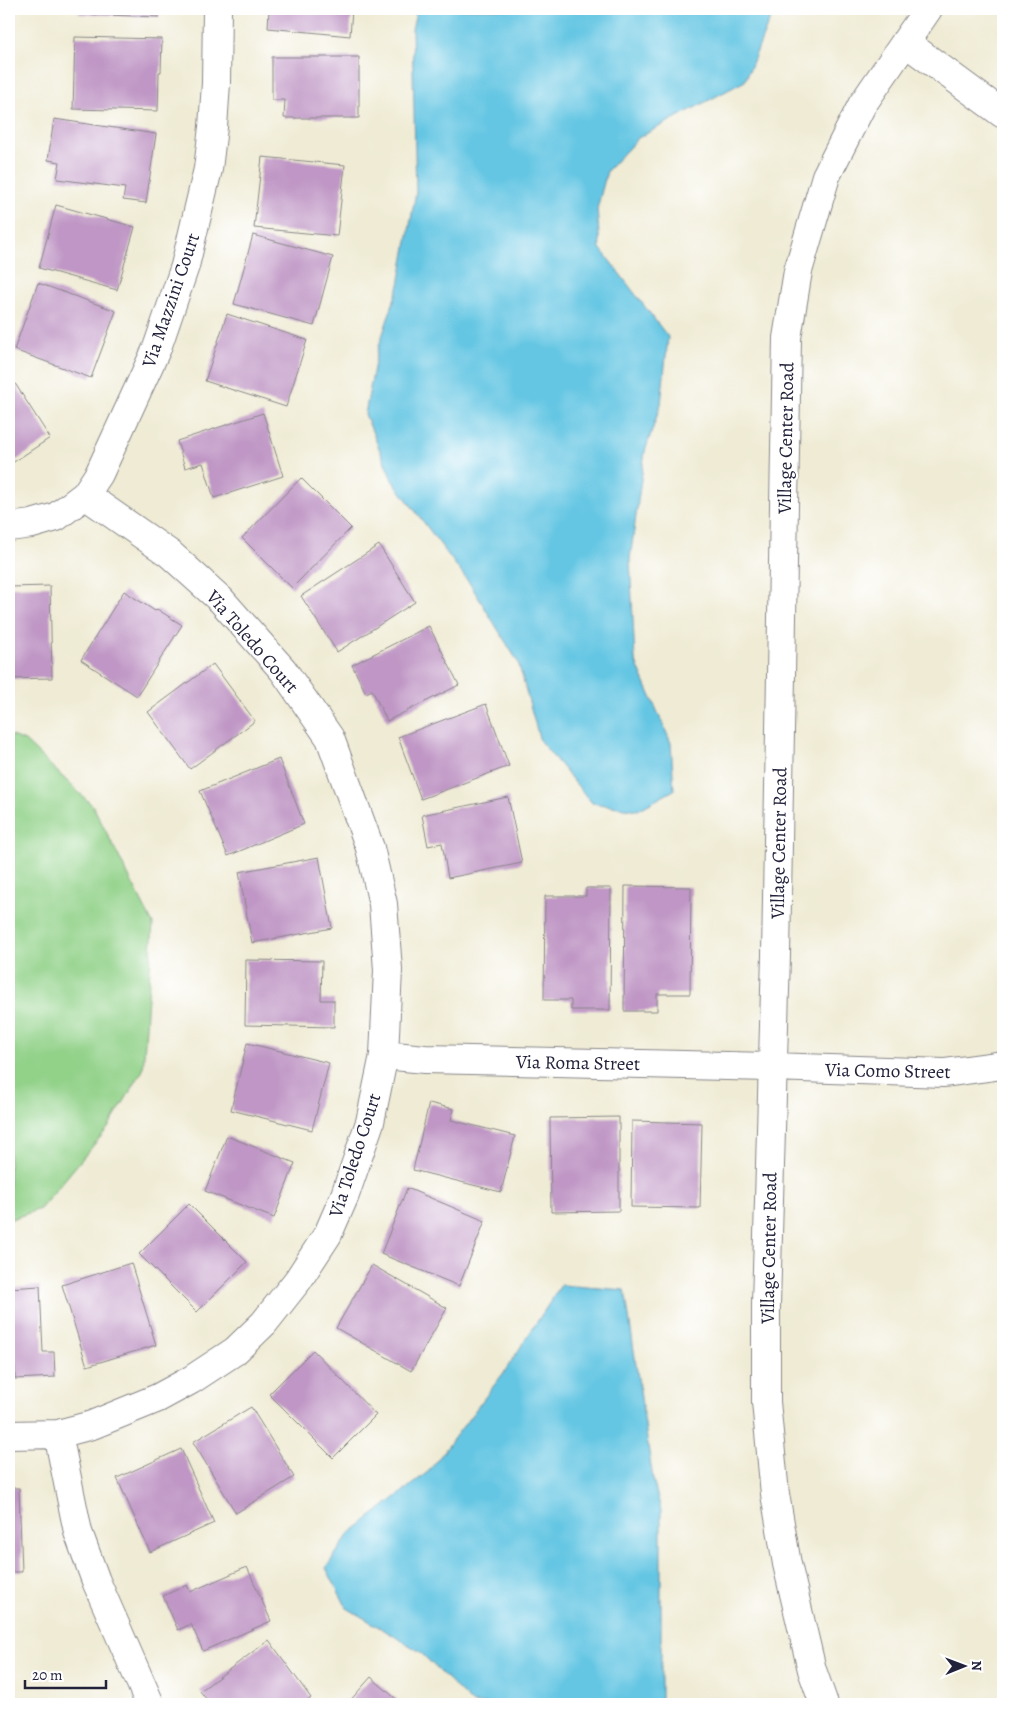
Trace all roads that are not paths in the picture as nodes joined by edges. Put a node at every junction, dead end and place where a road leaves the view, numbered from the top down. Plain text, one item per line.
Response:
1 (217, 9) edge
2 (928, 9) edge
3 (905, 42) junction
4 (1003, 114) edge
5 (85, 495) junction
6 (9, 528) edge
7 (384, 1055) junction
8 (1003, 1065) edge
9 (773, 1067) junction
10 (58, 1434) junction
11 (9, 1435) edge
12 (150, 1704) edge
13 (824, 1704) edge

1 - 5 street, Via Mazzini Court
2 - 3 street, Village Center Road
3 - 4 street
3 - 9 street, Village Center Road
5 - 6 street, Via Mazzini Court
5 - 7 street, Via Toledo Court
7 - 9 street, Via Roma Street
7 - 10 street, Via Toledo Court
8 - 9 street, Via Como Street
9 - 13 street, Village Center Road
10 - 11 street, Via Toledo Court
10 - 12 street

